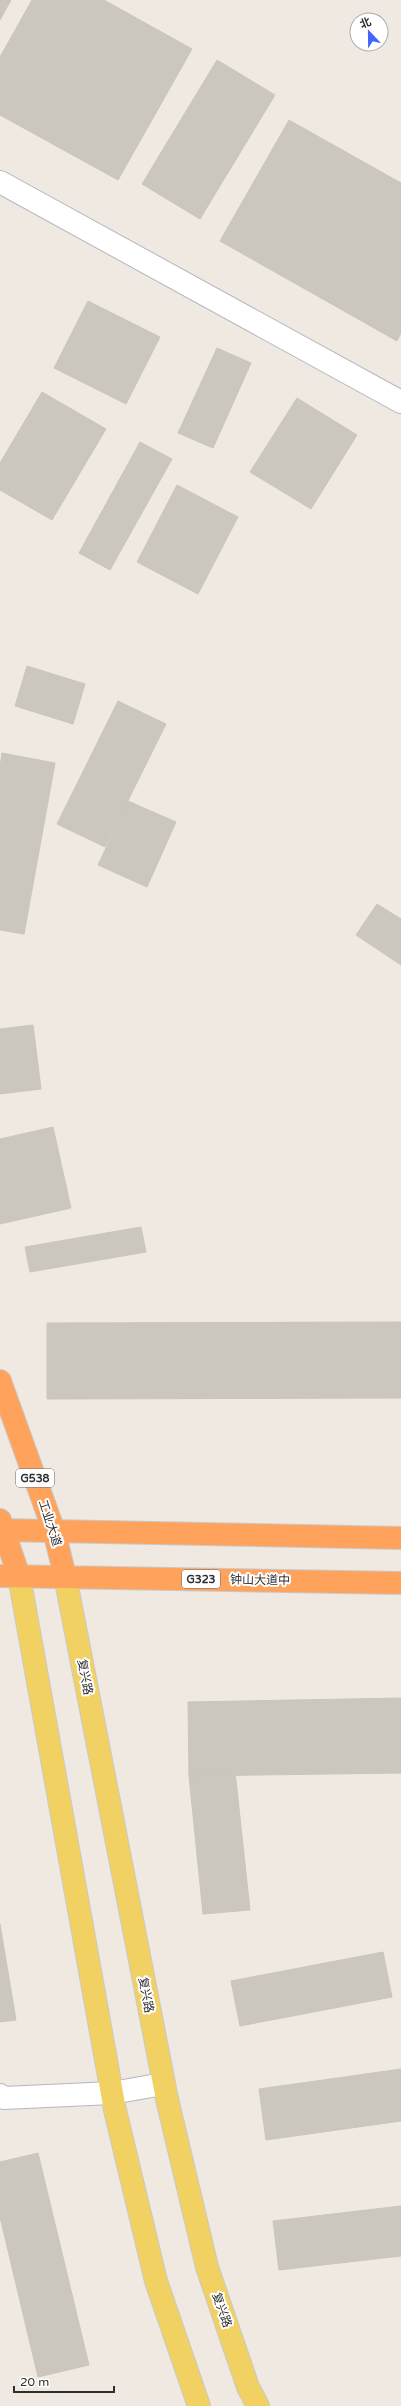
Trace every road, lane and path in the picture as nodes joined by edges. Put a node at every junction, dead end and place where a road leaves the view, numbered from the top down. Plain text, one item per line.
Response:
1 (0, 182) edge
2 (401, 402) edge
3 (0, 1381) edge
4 (1, 1527) edge
5 (54, 1531) junction
6 (401, 1538) edge
7 (9, 1576) edge
8 (65, 1576) junction
9 (401, 1583) edge
10 (163, 2084) junction
11 (112, 2093) junction
12 (0, 2095) edge
13 (199, 2406) edge
14 (258, 2406) edge

1 - 2 street
3 - 5 highway, 工业大道 / G538
4 - 5 highway
4 - 7 highway
5 - 6 highway
5 - 8 highway, 工业大道 / G538
7 - 8 highway, 钟山大道中 / G323
7 - 11 main road
8 - 9 highway, 钟山大道中 / G323
8 - 10 main road, 复兴路
10 - 11 street
10 - 14 main road, 复兴路
11 - 12 street
11 - 13 main road

